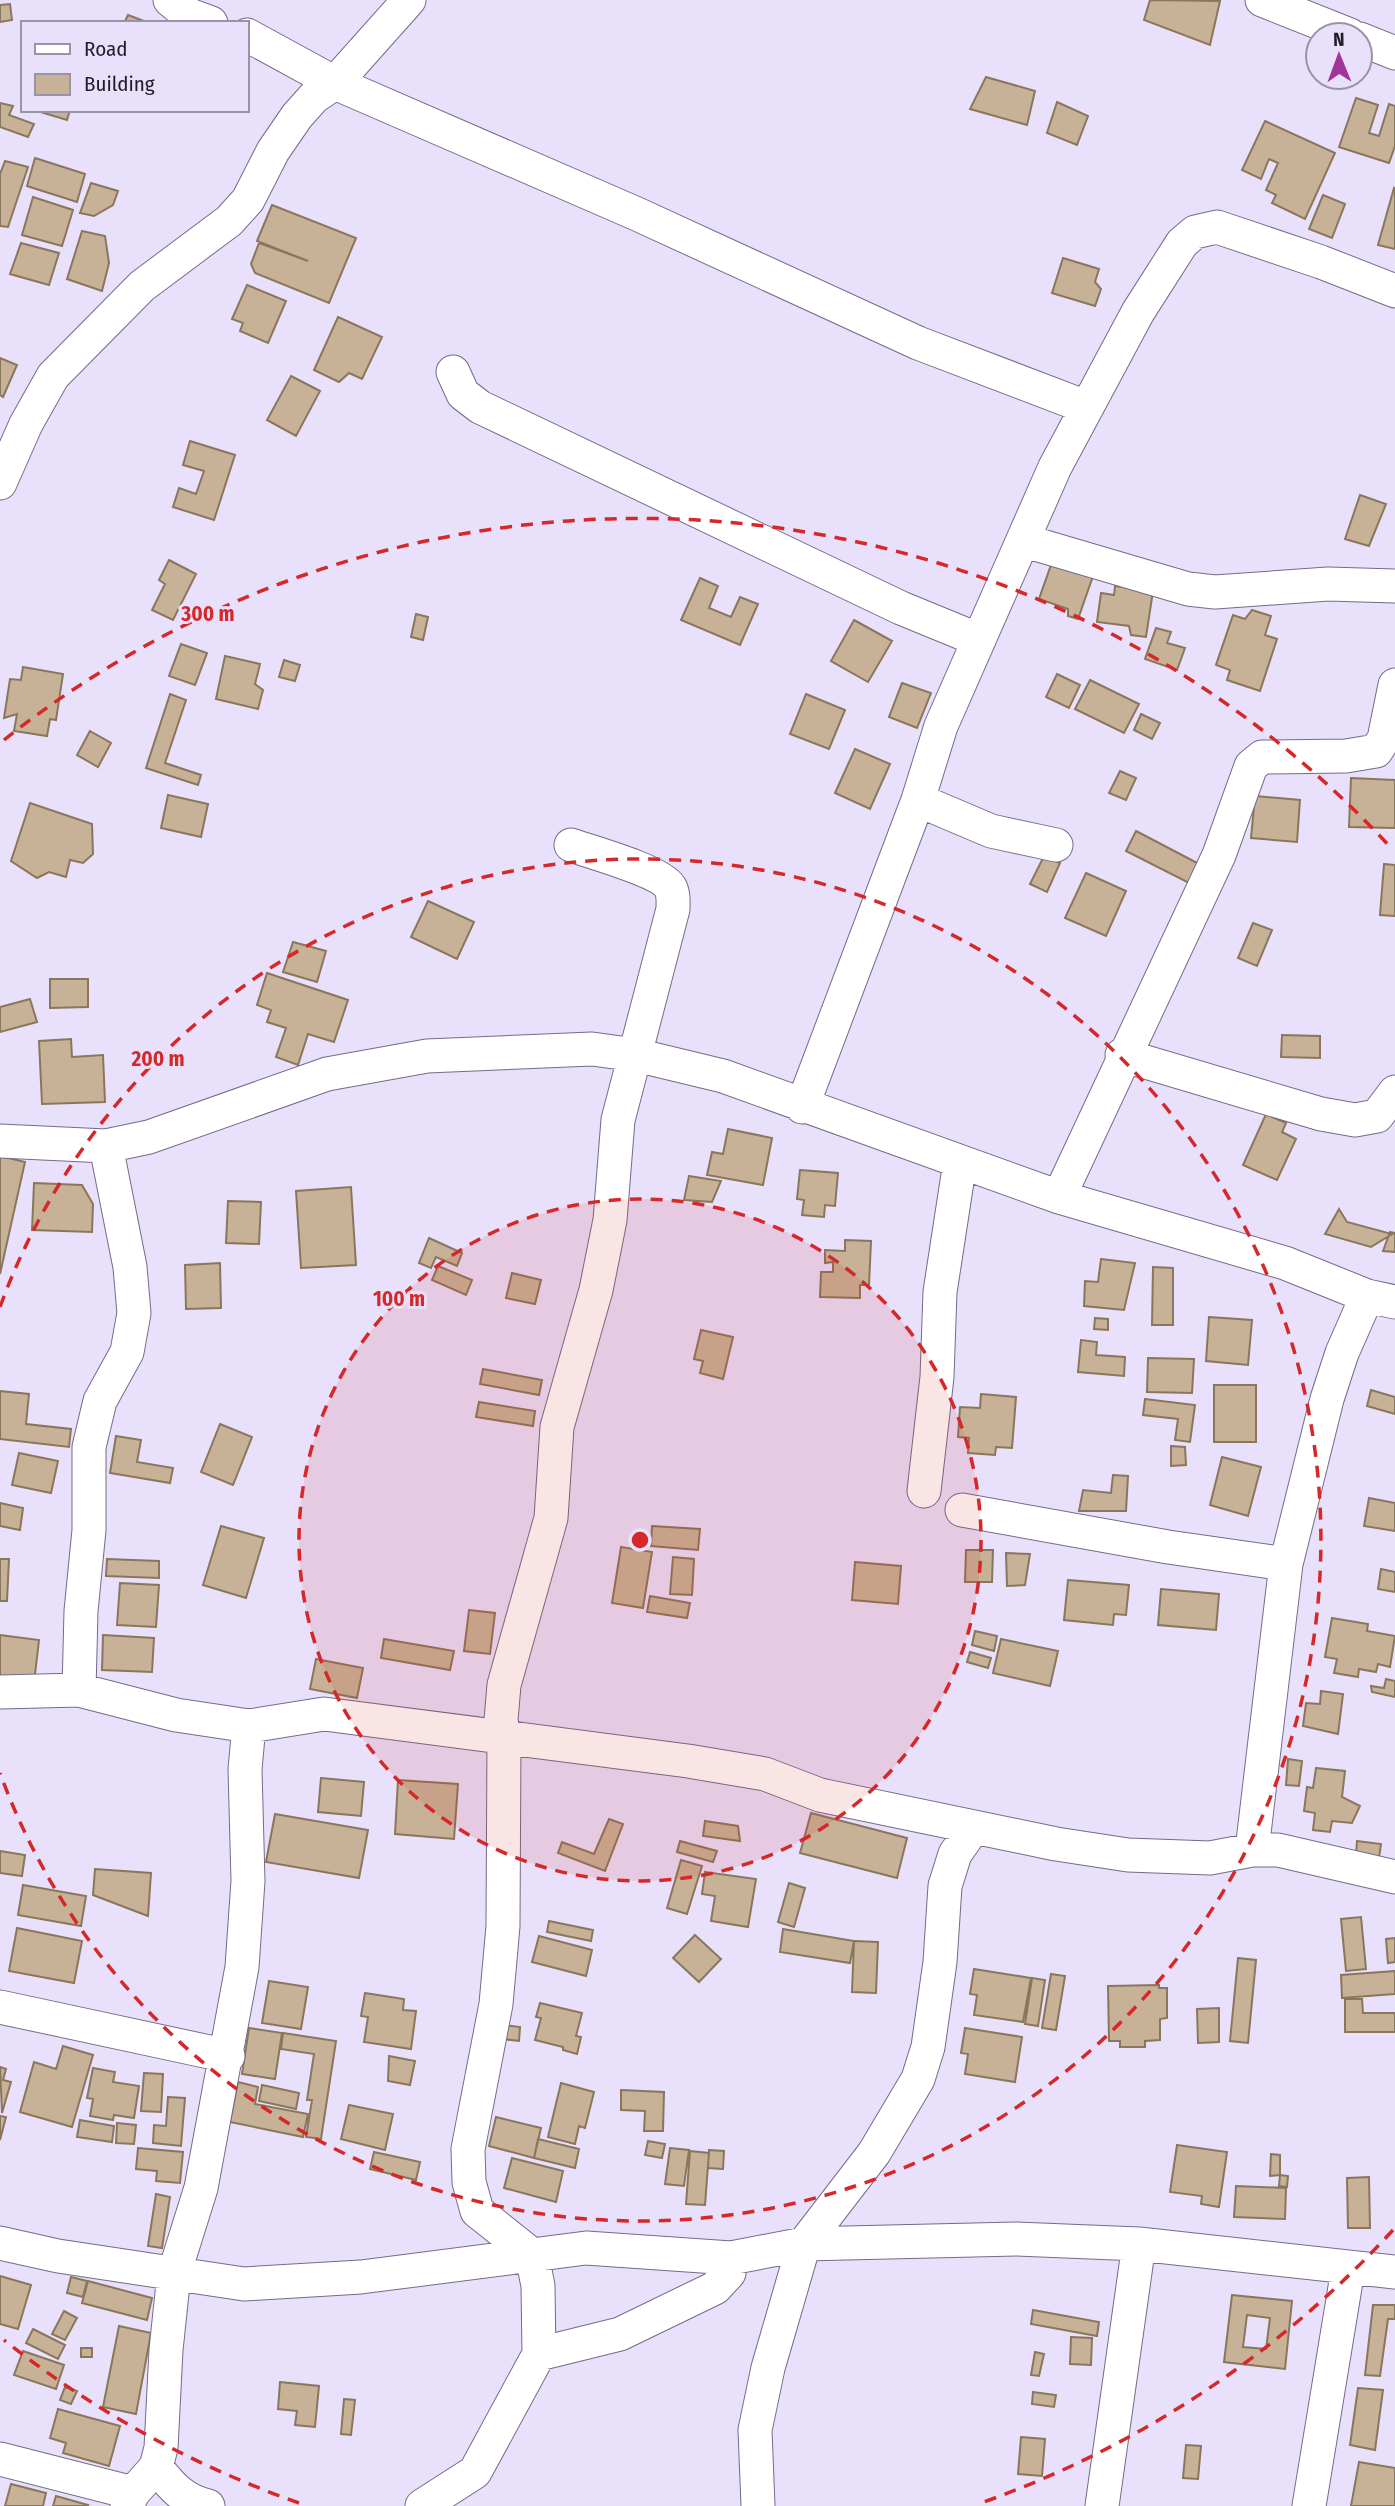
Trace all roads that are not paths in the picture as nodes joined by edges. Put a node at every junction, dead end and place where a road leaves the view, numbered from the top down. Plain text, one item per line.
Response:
1 (170, 0) edge
2 (409, 0) edge
3 (1262, 0) edge
4 (206, 21) edge
5 (1315, 21) edge
6 (248, 36) edge
7 (1374, 45) edge
8 (1395, 53) edge
9 (335, 83) junction
10 (1395, 291) edge
11 (453, 372) dead end
12 (1086, 407) junction
13 (0, 483) edge
14 (1025, 541) junction
15 (1395, 586) edge
16 (979, 640) junction
17 (1395, 685) edge
18 (918, 800) junction
19 (571, 845) dead end
20 (1056, 845) dead end
21 (636, 1055) junction
22 (1122, 1055) junction
23 (1395, 1092) edge
24 (802, 1107) junction
25 (0, 1141) edge
26 (106, 1146) junction
27 (960, 1162) junction
28 (1059, 1197) junction
29 (1381, 1299) edge
30 (924, 1491) dead end
31 (962, 1510) dead end
32 (1286, 1563) junction
33 (79, 1690) junction
34 (0, 1692) edge
35 (249, 1726) junction
36 (504, 1737) junction
37 (974, 1827) junction
38 (1252, 1850) junction
39 (1395, 1877) edge
40 (0, 2007) edge
41 (228, 2056) junction
42 (0, 2243) edge
43 (804, 2244) junction
44 (1139, 2244) junction
45 (532, 2255) junction
46 (730, 2258) junction
47 (1348, 2269) junction
48 (1395, 2272) edge
49 (174, 2274) junction
50 (539, 2354) junction
51 (0, 2459) edge
52 (156, 2467) junction
53 (130, 2500) edge
54 (208, 2506) edge
55 (422, 2506) edge
56 (758, 2506) edge
57 (1102, 2506) edge
58 (1309, 2506) edge

1 - 4 street
2 - 9 street
3 - 5 street
6 - 9 street
7 - 8 street
9 - 12 street
9 - 13 street
10 - 12 street
11 - 16 street
12 - 14 street
14 - 15 street
14 - 16 street
16 - 18 street
17 - 22 street
18 - 20 street
18 - 24 street
19 - 21 street
21 - 24 street
21 - 26 street
21 - 36 street
22 - 23 street
22 - 28 street
24 - 27 street
25 - 26 street
26 - 33 street
27 - 28 street
27 - 30 street
28 - 29 street
29 - 32 street
31 - 32 street
32 - 38 street
33 - 34 street
33 - 35 street
35 - 36 street
35 - 41 street
36 - 37 street
36 - 45 street
37 - 38 street
37 - 43 street
38 - 39 street
40 - 41 street
41 - 49 street
42 - 49 street
43 - 44 street
43 - 46 street
43 - 56 street
44 - 47 street
44 - 57 street
45 - 46 street
45 - 49 street
45 - 50 street
46 - 50 street
47 - 48 street
47 - 58 street
49 - 52 street
50 - 55 street
51 - 53 street
52 - 53 street
52 - 54 street

